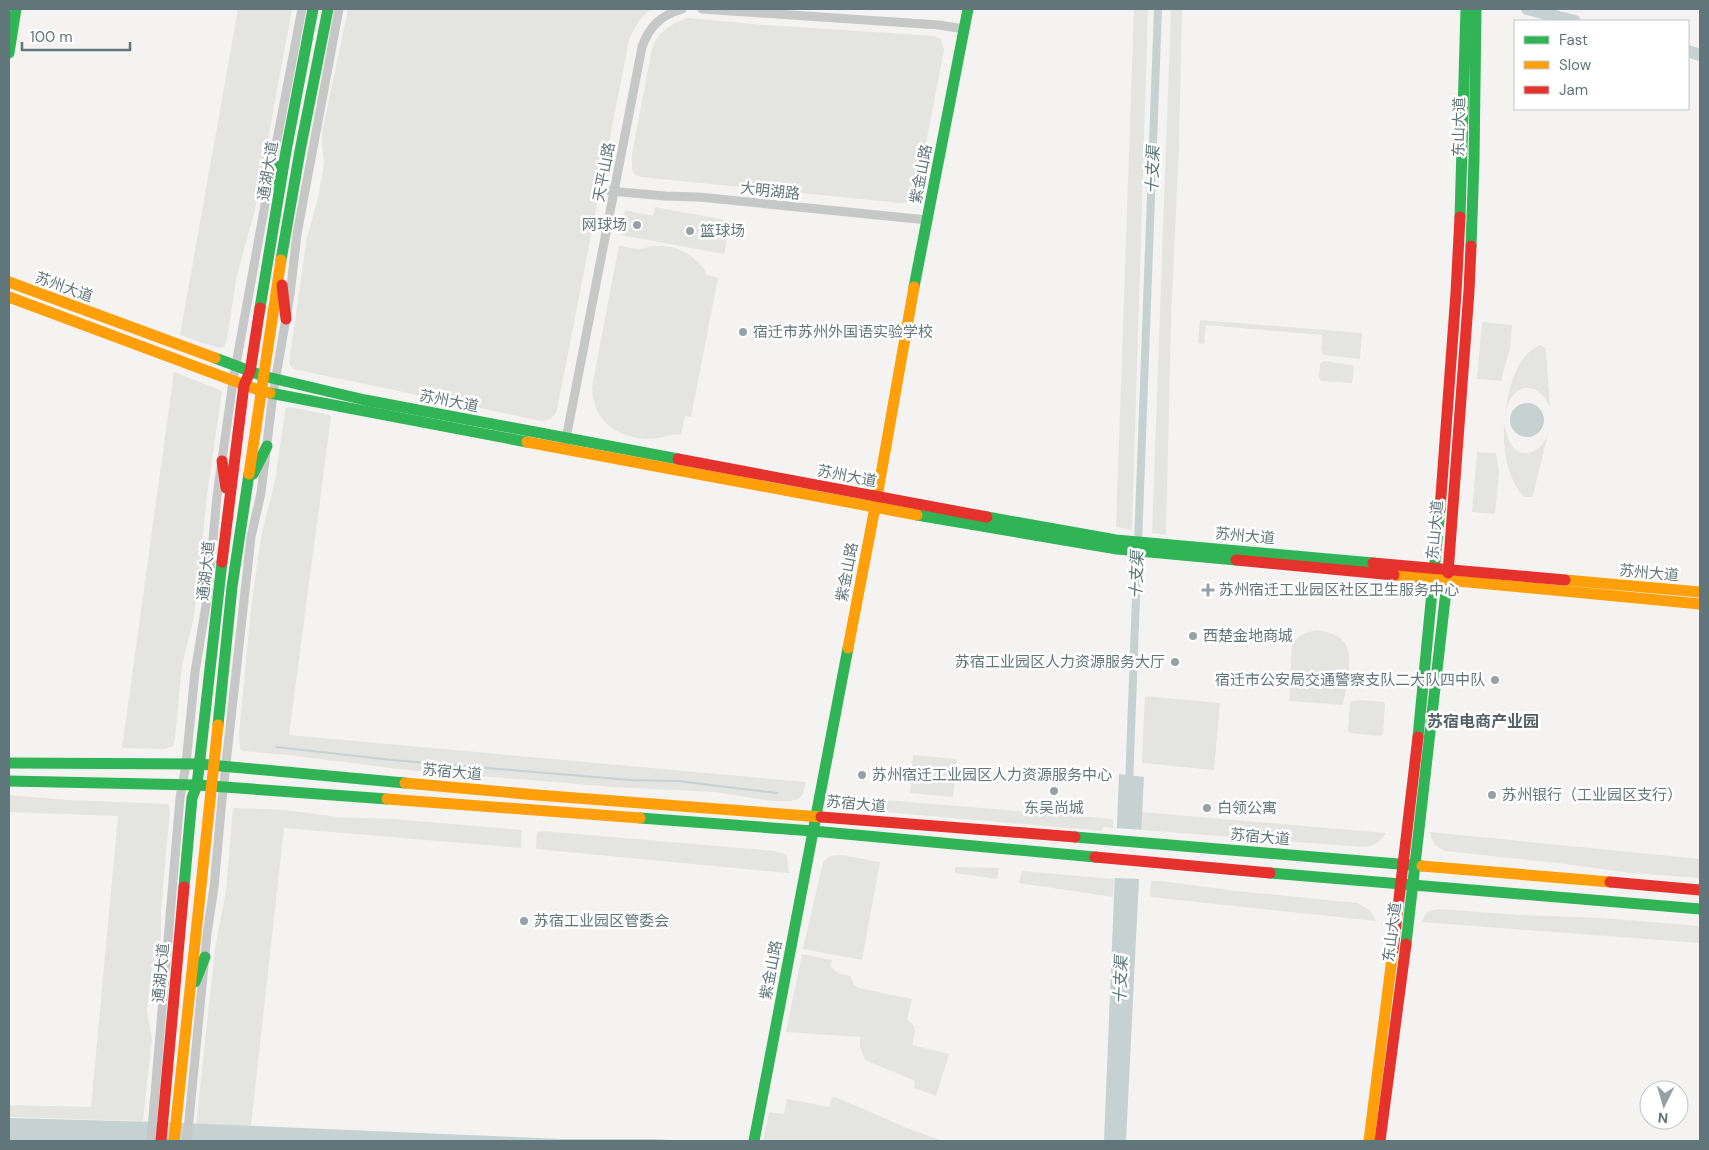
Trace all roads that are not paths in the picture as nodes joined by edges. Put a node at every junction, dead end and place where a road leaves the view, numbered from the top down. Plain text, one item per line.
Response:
1 (16, 9) edge
2 (302, 9) edge
3 (313, 9) edge
4 (328, 9) edge
5 (339, 9) edge
6 (670, 9) edge
7 (682, 9) edge
8 (702, 9) edge
9 (755, 9) edge
10 (968, 9) edge
11 (1466, 9) edge
12 (1476, 9) edge
13 (965, 26) junction
14 (9, 53) edge
15 (288, 139) junction
16 (612, 188) junction
17 (267, 192) junction
18 (927, 218) junction
19 (280, 268) junction
20 (9, 282) edge
21 (9, 297) edge
22 (286, 319) junction
23 (236, 366) junction
24 (250, 372) junction
25 (263, 376) junction
26 (276, 379) junction
27 (238, 383) junction
28 (261, 391) junction
29 (273, 394) junction
30 (563, 443) junction
31 (267, 446) junction
32 (222, 461) junction
33 (247, 486) junction
34 (229, 503) junction
35 (875, 503) junction
36 (222, 563) junction
37 (1434, 574) junction
38 (1447, 575) junction
39 (1700, 592) edge
40 (208, 593) junction
41 (1700, 604) edge
42 (9, 763) edge
43 (186, 764) junction
44 (199, 764) junction
45 (213, 766) junction
46 (226, 767) junction
47 (9, 781) edge
48 (182, 784) junction
49 (197, 785) junction
50 (210, 786) junction
51 (224, 787) junction
52 (816, 816) junction
53 (813, 830) junction
54 (175, 859) junction
55 (1409, 865) junction
56 (1407, 885) junction
57 (1700, 890) edge
58 (182, 897) junction
59 (1700, 909) edge
60 (205, 957) junction
61 (188, 999) junction
62 (162, 1073) junction
63 (151, 1141) edge
64 (161, 1141) edge
65 (174, 1141) edge
66 (187, 1141) edge
67 (754, 1141) edge
68 (1369, 1141) edge
69 (1380, 1141) edge

1 - 14 main road
2 - 17 street
3 - 15 main road, 通湖大道
4 - 19 main road, 通湖大道
5 - 22 street
6 - 16 street, 天平山路
7 - 16 street, 天平山路
8 - 13 street
9 - 13 street
10 - 13 main road, 紫金山路
11 - 37 main road, 东山大道
12 - 38 main road, 东山大道
13 - 18 main road, 紫金山路
15 - 17 main road
15 - 24 main road, 通湖大道
16 - 18 street, 大明湖路
16 - 30 street, 天平山路
17 - 23 street
18 - 35 main road, 紫金山路
19 - 22 main road
19 - 25 main road, 通湖大道
20 - 23 main road, 苏州大道
21 - 27 main road, 苏州大道
22 - 26 street
23 - 24 main road, 苏州大道
23 - 27 street
24 - 25 main road, 苏州大道
24 - 27 main road, 通湖大道
25 - 26 main road, 苏州大道
25 - 28 main road, 通湖大道
26 - 29 street
26 - 30 main road, 苏州大道
27 - 28 main road, 苏州大道
27 - 32 street
27 - 34 main road, 通湖大道
28 - 29 main road, 苏州大道
28 - 33 main road, 通湖大道
29 - 30 main road, 苏州大道
29 - 31 street
30 - 35 main road, 苏州大道
31 - 33 main road
31 - 46 street
32 - 34 main road
32 - 40 street
33 - 45 main road, 通湖大道
34 - 36 main road, 通湖大道
35 - 37 main road, 苏州大道
35 - 52 main road, 紫金山路
36 - 40 main road
36 - 44 main road, 通湖大道
37 - 38 main road, 苏州大道
37 - 55 main road, 东山大道
38 - 39 main road, 苏州大道
38 - 41 main road, 苏州大道
38 - 55 main road, 东山大道
40 - 43 street
42 - 43 main road, 苏宿大道
43 - 44 main road, 苏宿大道
43 - 48 street
44 - 45 main road, 苏宿大道
44 - 49 main road, 通湖大道
45 - 46 main road, 苏宿大道
45 - 50 main road, 通湖大道
46 - 51 street
46 - 52 main road, 苏宿大道
47 - 48 main road, 苏宿大道
48 - 49 main road, 苏宿大道
48 - 54 street
49 - 50 main road, 苏宿大道
49 - 58 main road, 通湖大道
50 - 51 main road, 苏宿大道
50 - 61 main road, 通湖大道
51 - 53 main road, 苏宿大道
51 - 60 street
52 - 53 main road, 紫金山路
52 - 55 main road, 苏宿大道
53 - 56 main road, 苏宿大道
53 - 67 main road, 紫金山路
54 - 58 main road
54 - 62 street
55 - 56 main road, 东山大道
55 - 57 main road, 苏宿大道
56 - 59 main road, 苏宿大道
56 - 68 main road, 东山大道
56 - 69 main road, 东山大道
58 - 62 main road, 通湖大道
60 - 61 main road
60 - 66 street
61 - 65 main road, 通湖大道
62 - 63 street
62 - 64 main road, 通湖大道

